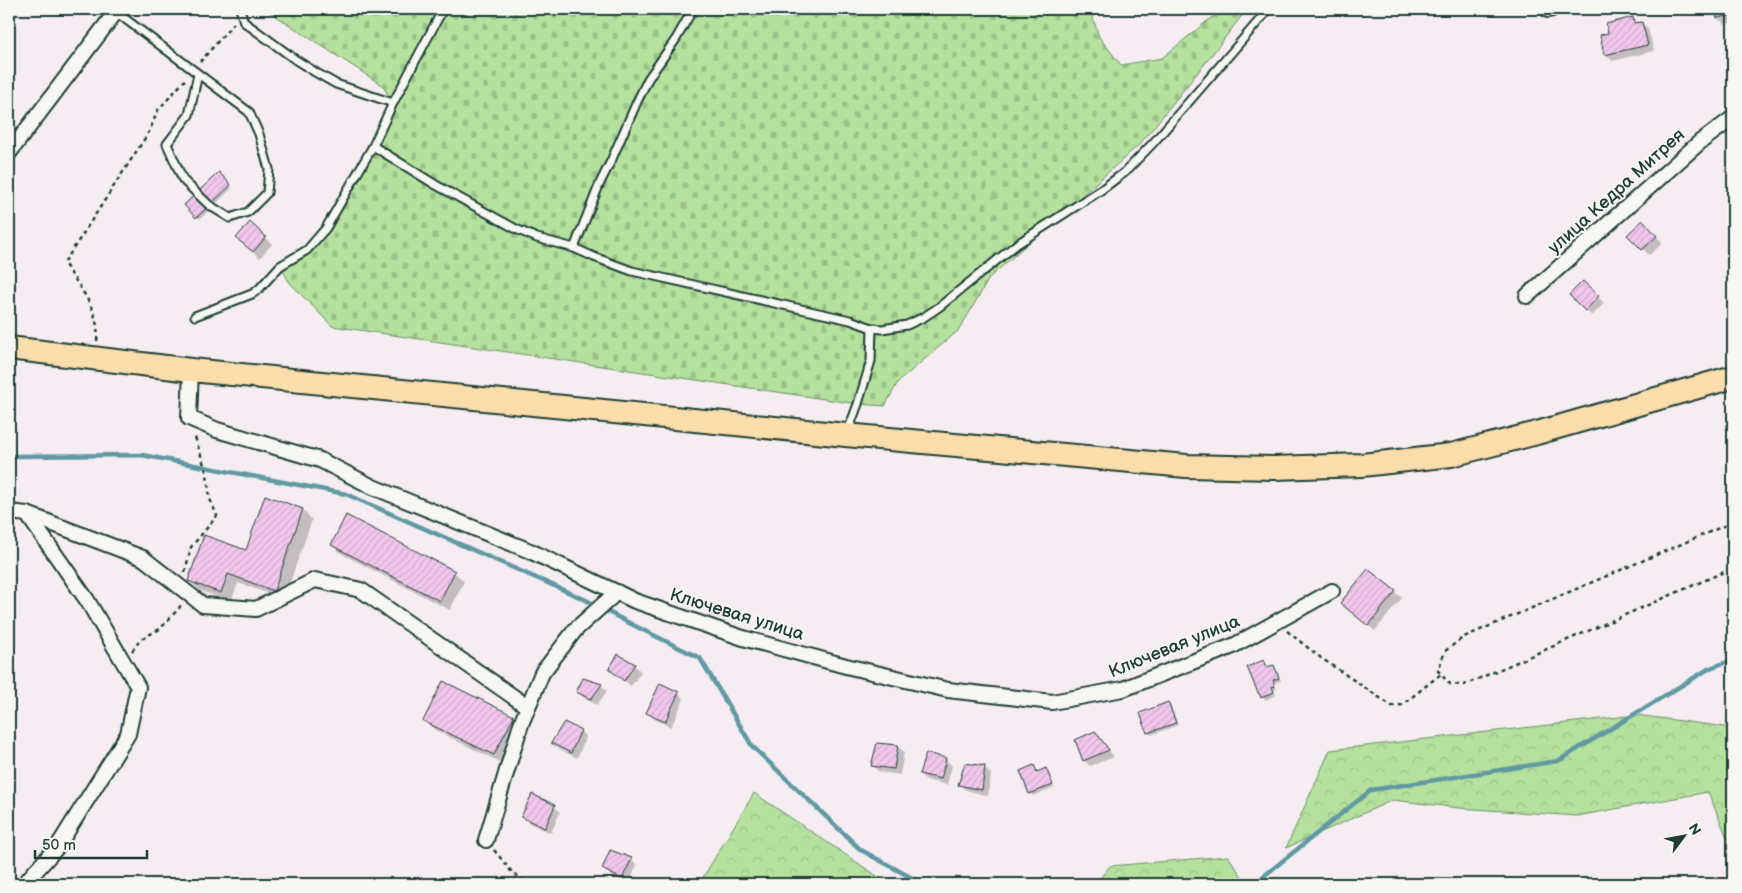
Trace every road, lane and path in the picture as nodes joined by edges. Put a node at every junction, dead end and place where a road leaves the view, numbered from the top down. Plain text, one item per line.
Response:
1 (443, 9) edge
2 (693, 9) edge
3 (1269, 9) edge
4 (117, 10) edge
5 (240, 11) edge
6 (196, 72) junction
7 (393, 103) junction
8 (1733, 118) edge
9 (374, 146) junction
10 (9, 153) edge
11 (574, 248) junction
12 (1526, 296) dead end
13 (195, 316) dead end
14 (872, 328) junction
15 (97, 344) dead end
16 (9, 348) edge
17 (191, 370) junction
18 (1733, 377) edge
19 (189, 418) junction
20 (846, 435) junction
21 (9, 512) edge
22 (27, 514) junction
23 (1733, 522) edge
24 (1733, 568) edge
25 (181, 588) junction
26 (1332, 591) dead end
27 (617, 592) junction
28 (1276, 622) junction
29 (124, 663) junction
30 (1441, 674) junction
31 (528, 707) junction
32 (486, 840) joint
33 (24, 884) edge
34 (528, 884) edge

1 - 7 lane
2 - 11 lane
3 - 14 lane
4 - 6 lane
4 - 10 street
5 - 6 path
5 - 7 lane
6 - 6 lane
6 - 15 path
7 - 9 lane
8 - 12 street, улица Кедра Митрея
9 - 11 lane
9 - 13 lane
11 - 14 lane
14 - 20 lane
16 - 17 highway
17 - 19 street
17 - 20 highway
18 - 20 highway
19 - 25 path
19 - 27 street, Ключевая улица
21 - 22 street
22 - 25 street
22 - 29 street
23 - 30 path
24 - 30 path
25 - 29 path
25 - 31 street
26 - 28 street, Ключевая улица
27 - 28 street, Ключевая улица
27 - 31 street
28 - 30 path
29 - 33 street
31 - 32 street
32 - 34 path

